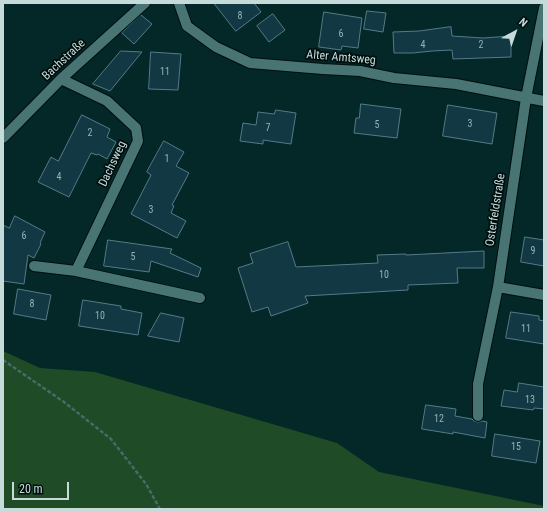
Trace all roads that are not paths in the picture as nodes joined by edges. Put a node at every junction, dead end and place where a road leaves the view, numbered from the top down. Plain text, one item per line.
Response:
1 (145, 3) edge
2 (179, 3) edge
3 (544, 8) edge
4 (61, 79) junction
5 (526, 98) junction
6 (544, 101) edge
7 (3, 138) edge
8 (34, 266) dead end
9 (76, 271) junction
10 (498, 287) junction
11 (544, 295) edge
12 (200, 298) dead end
13 (478, 416) dead end

1 - 4 street, Bachstraße
2 - 5 street, Alter Amtsweg
3 - 5 street, Osterfeldstraße
4 - 7 street, Bachstraße
4 - 9 street, Dachsweg
5 - 6 street, Alter Amtsweg
5 - 10 street, Osterfeldstraße
8 - 9 street
9 - 12 street
10 - 11 street
10 - 13 street, Osterfeldstraße

